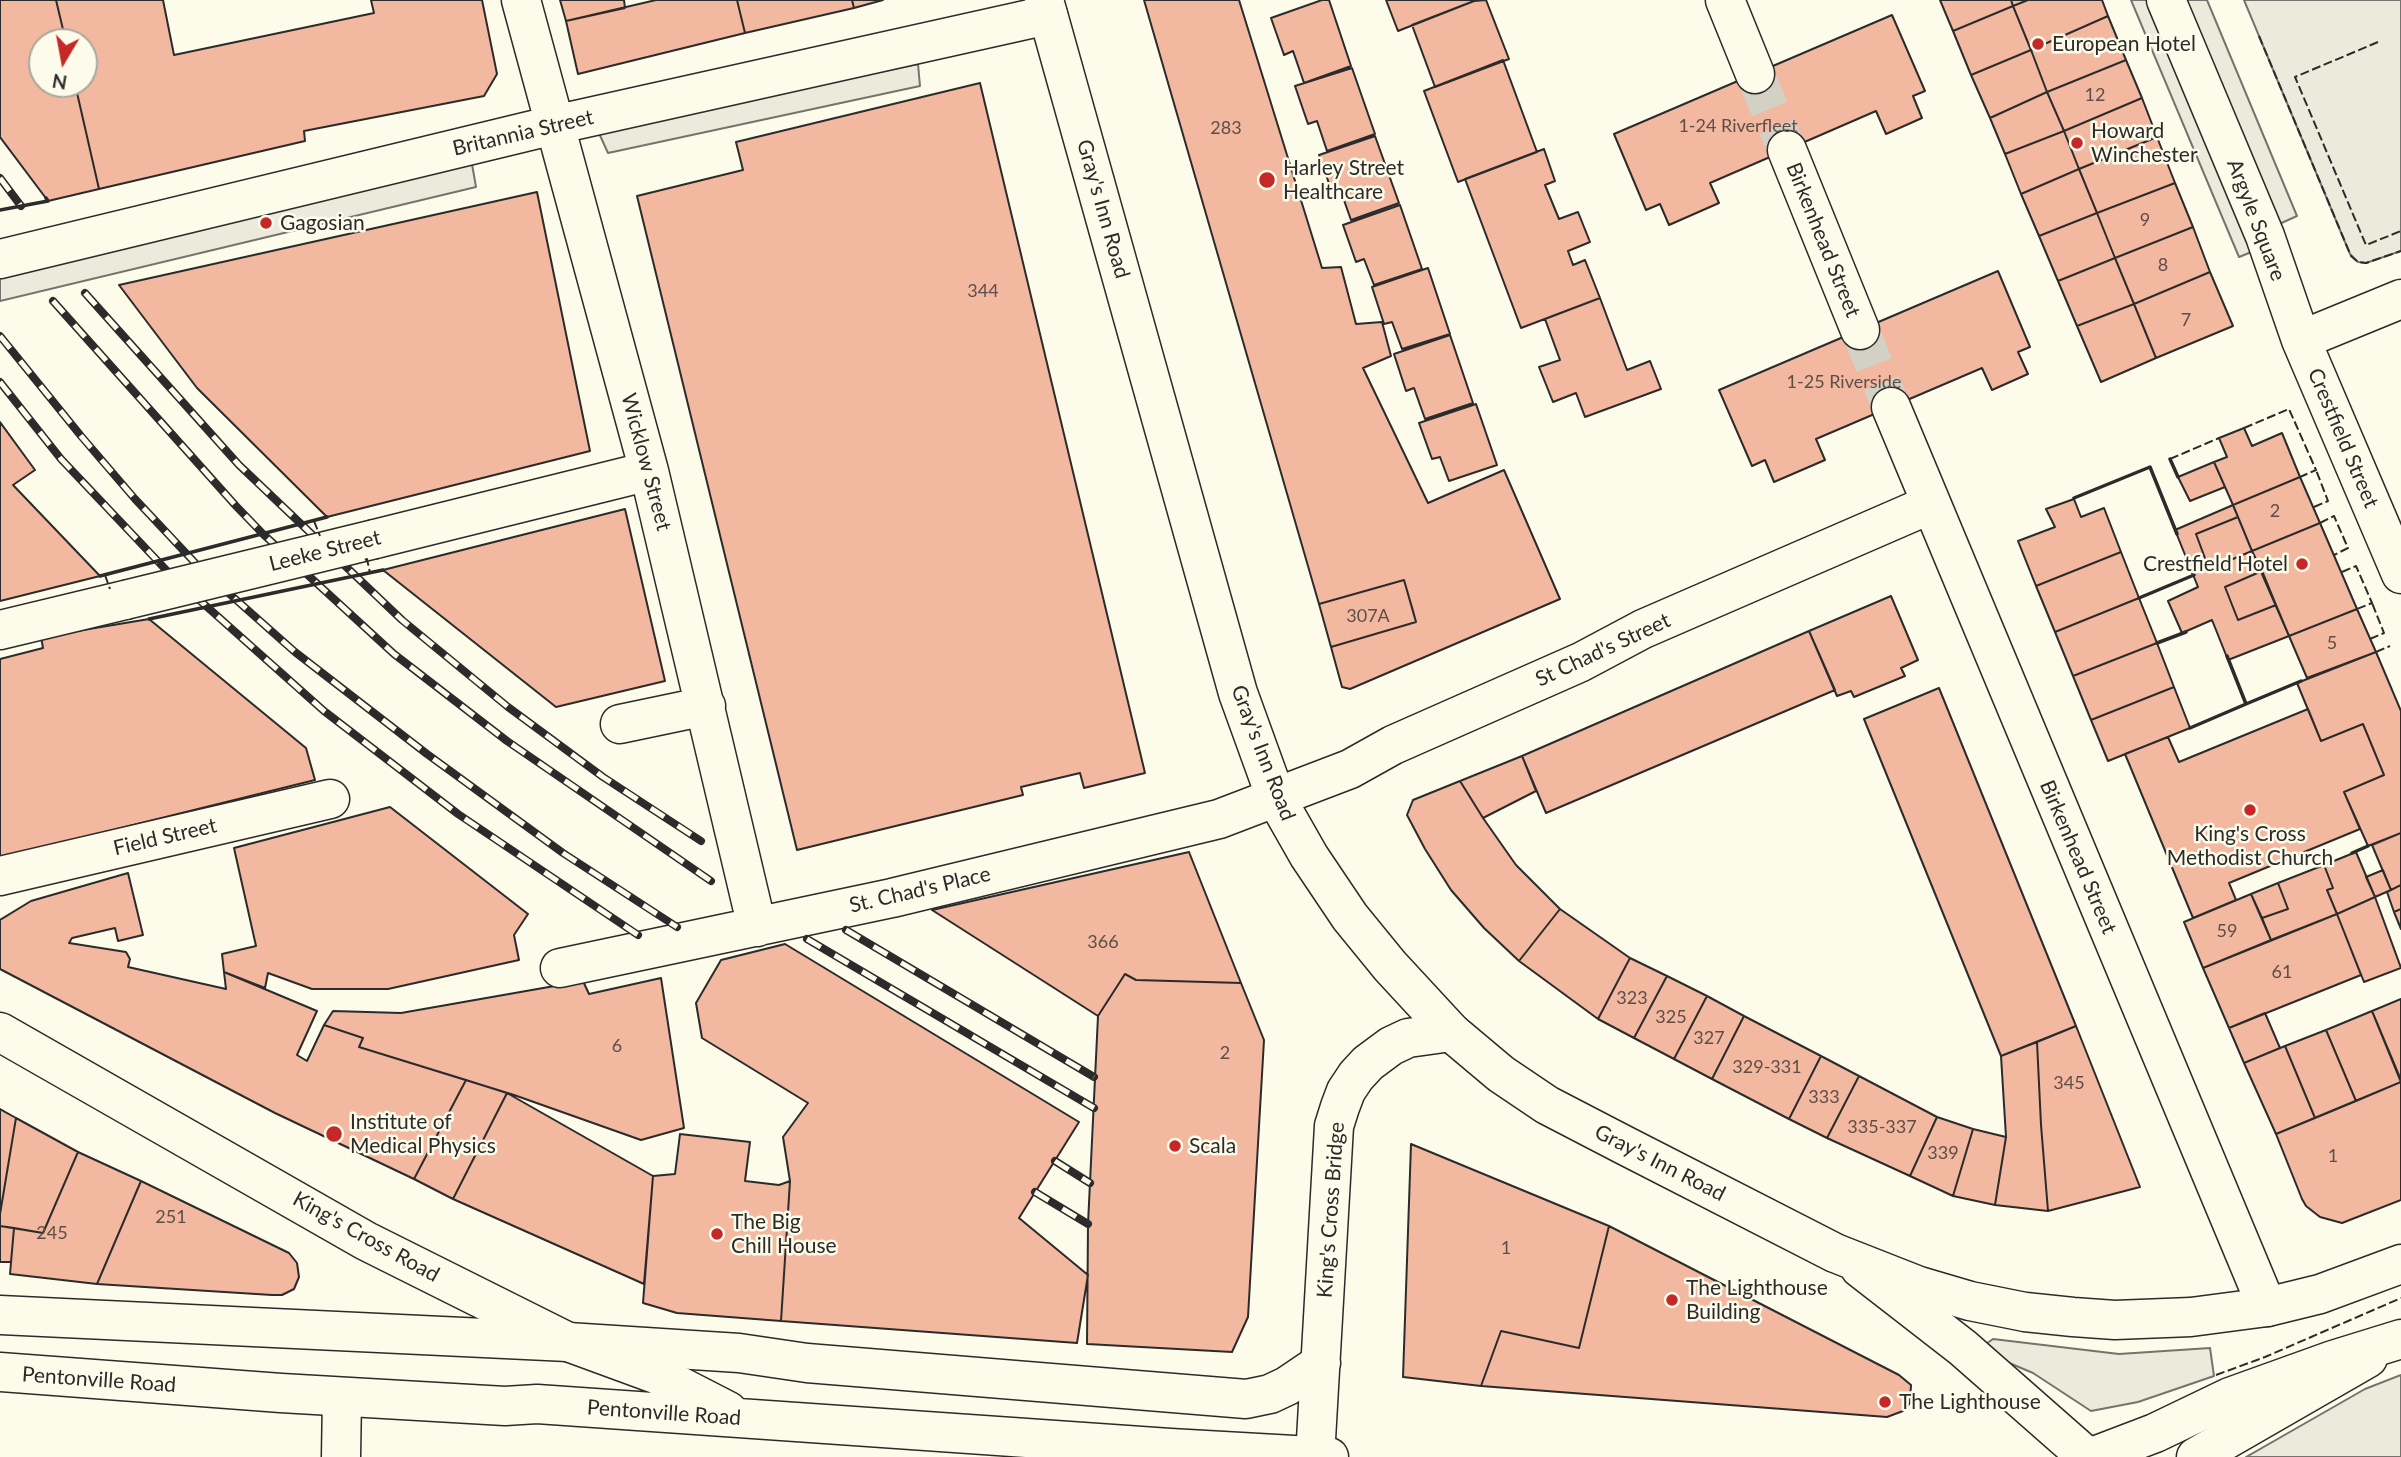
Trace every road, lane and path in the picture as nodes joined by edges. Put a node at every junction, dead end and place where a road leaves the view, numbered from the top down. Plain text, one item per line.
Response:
1 (521, 0) edge
2 (1725, 0) edge
3 (2166, 0) edge
4 (1046, 7) edge
5 (1755, 74) tunnel mouth
6 (554, 125) junction
7 (1787, 150) tunnel mouth
8 (0, 259) edge
9 (2401, 299) edge
10 (1860, 330) tunnel mouth
11 (2301, 340) junction
12 (1891, 407) tunnel mouth
13 (649, 471) junction
14 (1931, 505) junction
15 (2401, 573) edge
16 (0, 630) edge
17 (706, 706) junction
18 (620, 724) dead end
19 (1276, 798) junction
20 (330, 799) dead end
21 (0, 876) edge
22 (757, 927) junction
23 (561, 968) dead end
24 (0, 1032) edge
25 (1451, 1032) junction
26 (1835, 1253) junction
27 (2401, 1264) edge
28 (2267, 1307) junction
29 (0, 1315) edge
30 (2399, 1340) edge
31 (568, 1342) junction
32 (1321, 1363) junction
33 (0, 1372) edge
34 (342, 1397) junction
35 (743, 1419) junction
36 (341, 1457) edge
37 (1320, 1457) edge
38 (2087, 1457) edge
39 (2092, 1457) edge
40 (2196, 1457) edge

1 - 6 main road, Wicklow Street
2 - 5 main road
3 - 11 main road, Argyle Square
4 - 6 main road, Britannia Street
4 - 19 main road, Gray's Inn Road
6 - 8 main road, Britannia Street
6 - 13 main road, Wicklow Street
7 - 10 main road, Birkenhead Street
9 - 11 main road
11 - 15 main road, Crestfield Street
12 - 14 main road, Birkenhead Street
13 - 16 main road, Leeke Street, bridge
13 - 17 main road, Wicklow Street
14 - 19 main road, St Chad's Street
14 - 28 main road, Birkenhead Street
17 - 18 main road
17 - 22 main road, Wicklow Street
19 - 22 main road, St. Chad's Place
19 - 25 main road, Gray's Inn Road
20 - 21 main road, Field Street
22 - 23 main road, St. Chad's Place
24 - 31 main road, King's Cross Road
25 - 26 main road, Gray's Inn Road
25 - 32 main road, King's Cross Bridge
26 - 28 main road, Gray's Inn Road
26 - 38 main road, Gray's Inn Road
27 - 28 main road, Gray's Inn Road
29 - 31 main road
30 - 39 main road
30 - 40 main road
31 - 32 main road
31 - 35 main road, King's Cross Road
32 - 37 main road, King's Cross Bridge
33 - 34 main road, Pentonville Road
34 - 35 main road, Pentonville Road
34 - 36 main road
35 - 37 main road, Pentonville Road

